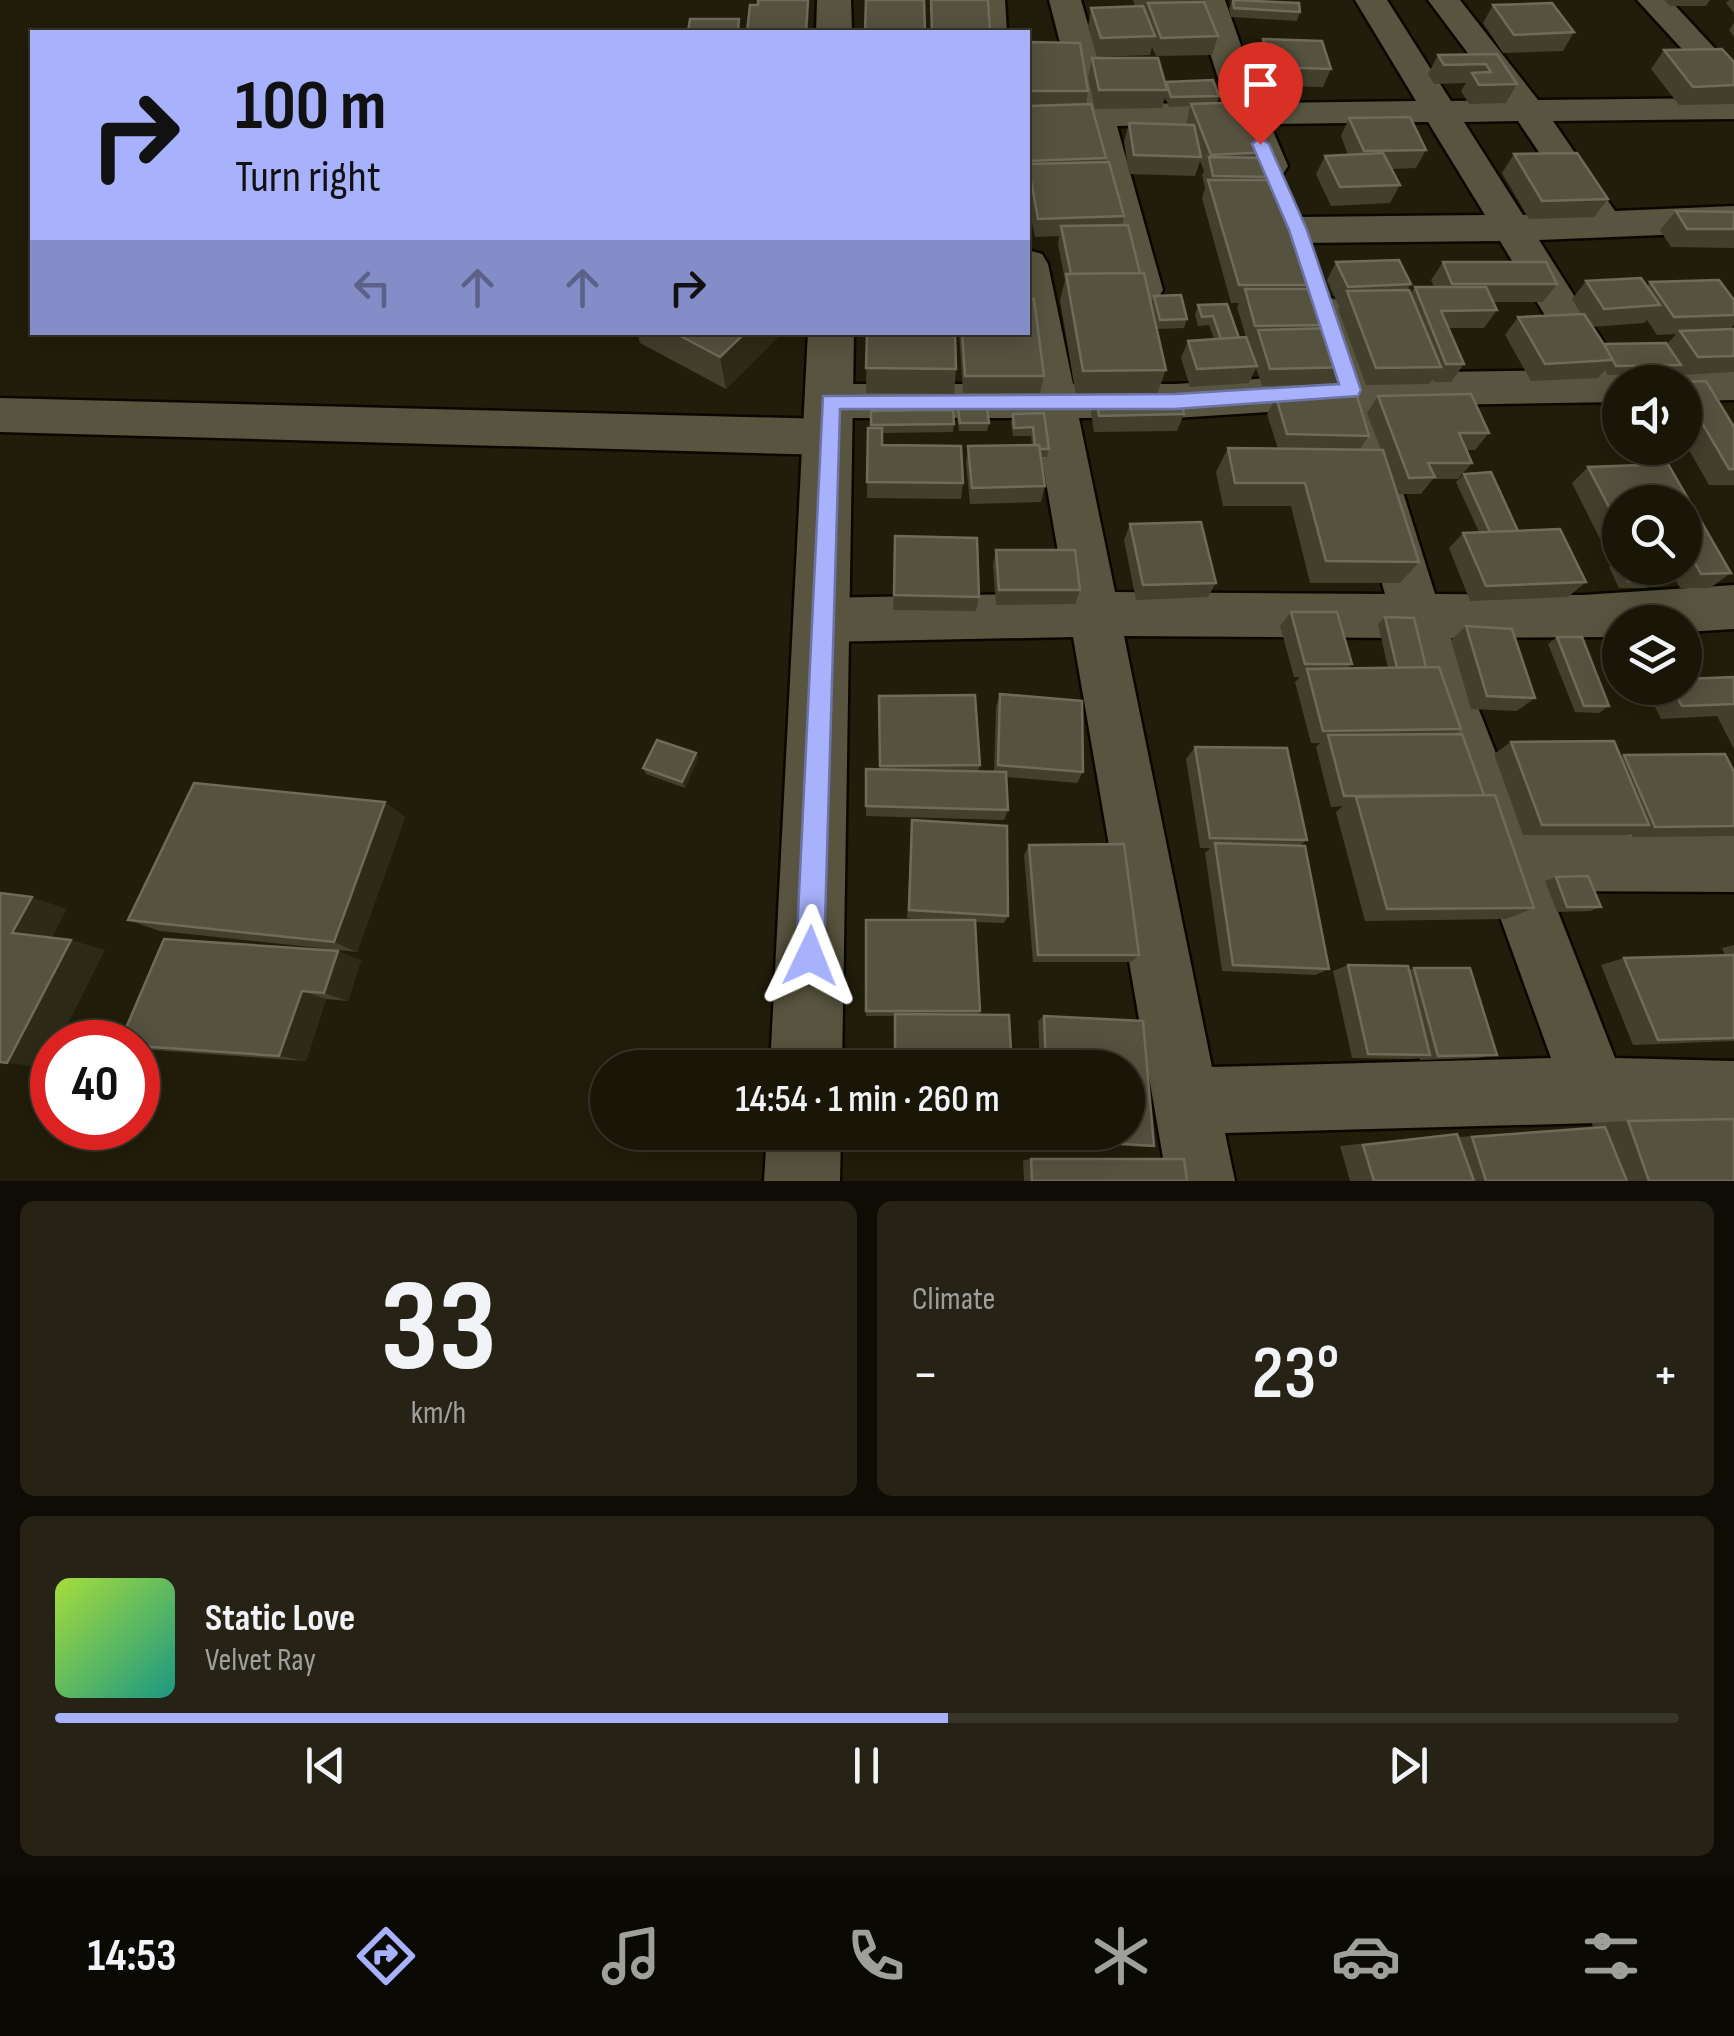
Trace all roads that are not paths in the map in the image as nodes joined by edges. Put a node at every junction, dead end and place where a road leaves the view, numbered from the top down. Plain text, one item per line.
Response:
1 (834, 0) edge
2 (989, 0) edge
3 (1065, 0) edge
4 (1209, 0) edge
5 (1371, 0) edge
6 (1444, 0) edge
7 (1653, 0) edge
8 (834, 30) edge
9 (992, 30) edge
10 (1734, 89) edge
11 (1734, 108) edge
12 (1435, 109) junction
13 (1528, 110) junction
14 (1248, 114) junction
15 (1030, 116) edge
16 (1094, 117) junction
17 (1734, 219) edge
18 (1606, 224) junction
19 (1513, 228) junction
20 (1298, 230) junction
21 (1030, 274) edge
22 (1154, 325) edge
23 (831, 335) edge
24 (1602, 367) edge
25 (1734, 384) edge
26 (1702, 385) edge
27 (1602, 387) edge
28 (1351, 390) junction
29 (1055, 401) junction
30 (0, 415) edge
31 (829, 419) junction
32 (1734, 607) edge
33 (1417, 616) junction
34 (1092, 618) junction
35 (822, 620) junction
36 (1509, 862) junction
37 (1734, 863) edge
38 (807, 1050) edge
39 (1595, 1090) junction
40 (1734, 1094) edge
41 (1186, 1100) junction
42 (803, 1150) edge
43 (802, 1181) edge
44 (1201, 1181) edge

1 - 8 street
2 - 9 street
3 - 16 street
4 - 14 street
5 - 12 street
6 - 13 street
7 - 10 street
11 - 13 street
12 - 13 street
12 - 14 street
12 - 19 street
13 - 18 street
14 - 16 street
14 - 20 street
15 - 16 street
16 - 22 street
17 - 18 street
18 - 19 street
19 - 20 street
19 - 24 street
20 - 28 street
21 - 29 street
23 - 31 street
25 - 26 street
27 - 28 street
28 - 29 street
28 - 33 street
29 - 31 street
29 - 34 street
30 - 31 street
31 - 35 street
32 - 33 street
33 - 34 street
33 - 36 street
34 - 35 street
34 - 41 street
35 - 38 street
36 - 37 street
36 - 39 street
39 - 40 street
39 - 41 street
41 - 44 street
42 - 43 street

